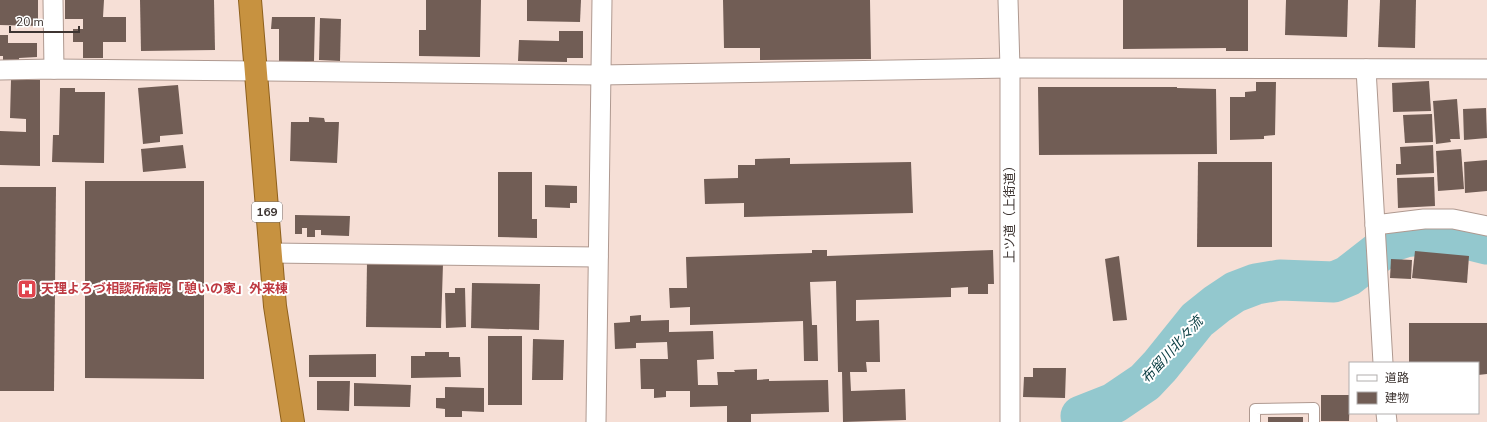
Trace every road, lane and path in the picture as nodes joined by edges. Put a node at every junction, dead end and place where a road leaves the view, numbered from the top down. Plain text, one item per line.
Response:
1 (53, 0) edge
2 (250, 0) edge
3 (602, 0) edge
4 (1008, 0) edge
5 (1010, 68) junction
6 (54, 69) junction
7 (1366, 69) junction
8 (1487, 69) edge
9 (0, 70) edge
10 (256, 72) junction
11 (600, 75) junction
12 (1487, 226) edge
13 (1375, 232) junction
14 (271, 253) junction
15 (598, 256) junction
16 (1383, 362) edge
17 (293, 422) edge
18 (596, 422) edge
19 (1010, 422) edge
20 (1255, 422) edge
21 (1314, 422) edge

1 - 6 street
2 - 10 highway, 169
3 - 11 street
4 - 5 street, 上ツ道（上街道）
5 - 7 street
5 - 11 street
5 - 19 street, 上ツ道（上街道）
6 - 9 street
6 - 10 street
7 - 8 street
7 - 13 street
10 - 11 street
10 - 14 highway, 169
11 - 15 street
12 - 13 street
13 - 16 street
14 - 15 street
14 - 17 highway, 169
15 - 18 street
20 - 21 lane

